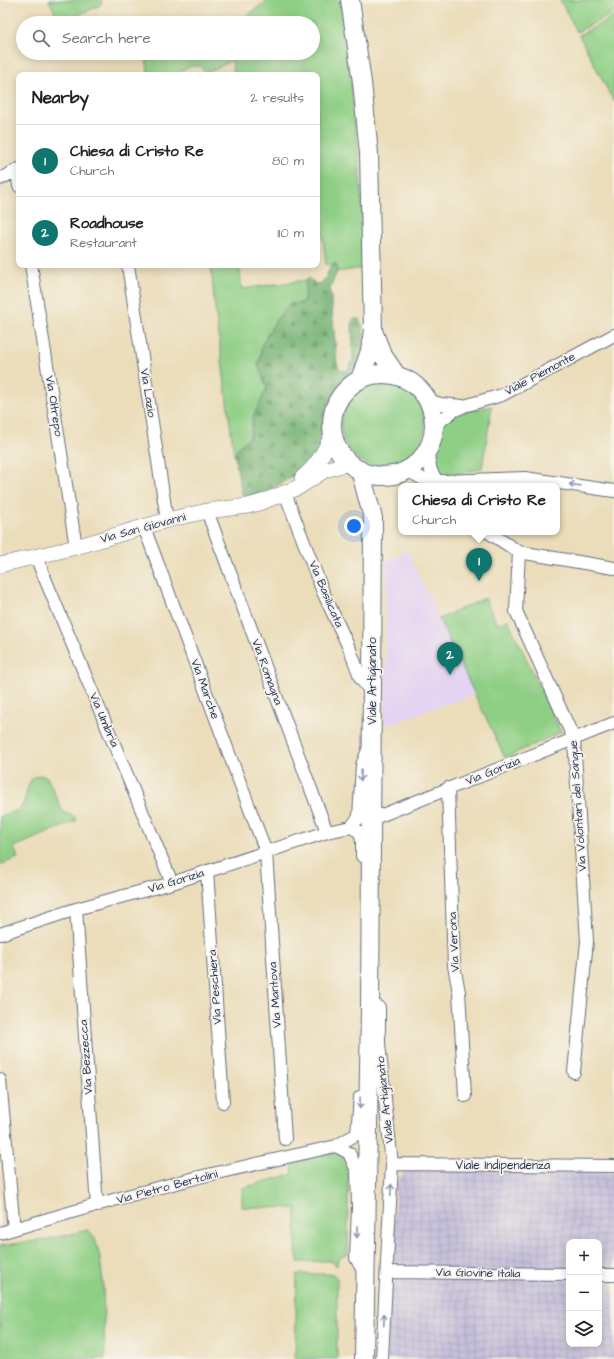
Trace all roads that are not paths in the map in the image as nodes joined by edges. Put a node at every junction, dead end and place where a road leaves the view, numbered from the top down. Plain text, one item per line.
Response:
1 (350, 0) edge
2 (16, 171) edge
3 (0, 179) edge
4 (32, 268) edge
5 (128, 268) edge
6 (373, 330) junction
7 (614, 335) edge
8 (397, 376) junction
9 (360, 379) junction
10 (427, 400) junction
11 (464, 406) junction
12 (434, 426) junction
13 (332, 435) junction
14 (427, 451) junction
15 (354, 467) junction
16 (406, 470) junction
17 (388, 475) junction
18 (435, 483) edge
19 (437, 483) edge
20 (441, 483) edge
21 (559, 483) edge
22 (560, 483) edge
23 (614, 491) edge
24 (286, 493) junction
25 (207, 511) junction
26 (373, 518) junction
27 (167, 520) junction
28 (144, 527) junction
29 (493, 535) edge
30 (76, 547) junction
31 (519, 552) junction
32 (36, 557) junction
33 (0, 565) edge
34 (614, 568) edge
35 (372, 693) junction
36 (614, 723) edge
37 (372, 738) junction
38 (574, 739) junction
39 (448, 788) junction
40 (372, 819) junction
41 (351, 827) junction
42 (326, 832) junction
43 (372, 843) junction
44 (266, 852) junction
45 (207, 871) junction
46 (172, 882) junction
47 (76, 909) junction
48 (0, 934) edge
49 (371, 946) junction
50 (370, 1011) junction
51 (574, 1072) dead end
52 (0, 1080) edge
53 (465, 1096) dead end
54 (224, 1102) dead end
55 (285, 1139) dead end
56 (336, 1146) junction
57 (392, 1164) junction
58 (614, 1166) edge
59 (97, 1206) junction
60 (14, 1229) junction
61 (0, 1233) edge
62 (387, 1272) junction
63 (566, 1274) edge
64 (602, 1275) edge
65 (614, 1275) edge
66 (366, 1276) junction
67 (364, 1359) edge
68 (382, 1359) edge

1 - 6 main road
2 - 3 street
4 - 30 street, Via Oltrepo
5 - 27 street, Via Lazio
6 - 8 main road
6 - 9 main road
7 - 11 street, Viale Piemonte
8 - 9 main road
8 - 10 main road
9 - 13 main road
10 - 11 street, Viale Piemonte
10 - 12 main road
11 - 12 street, Viale Piemonte
12 - 14 main road
13 - 15 main road
13 - 24 street, Via San Giovanni
14 - 16 main road
14 - 19 street
15 - 17 main road
15 - 24 street, Via San Giovanni
15 - 26 main road, Viale Artigianato
16 - 17 main road
16 - 18 street
17 - 26 main road, Viale Artigianato
21 -> 20 street
23 -> 22 street
24 - 25 street, Via San Giovanni
24 - 35 street, Via Basilicata
25 - 27 street, Via San Giovanni
25 - 42 street, Via Romagna
26 - 35 main road, Viale Artigianato
27 - 28 street, Via San Giovanni
28 - 30 street, Via San Giovanni
28 - 44 street, Via Marche
29 - 31 street
30 - 32 street, Via San Giovanni
31 - 34 street
31 - 38 street, Via Volontari del Sangue
32 - 33 street, Via San Giovanni
32 - 46 street, Via Umbria
35 - 37 main road, Viale Artigianato
36 - 38 street, Via Gorizia
37 - 40 main road, Viale Artigianato
37 -> 41 street
38 - 39 street, Via Gorizia
38 - 51 street, Via Volontari del Sangue
39 - 40 street, Via Gorizia
39 - 53 street, Via Verona
40 - 43 main road, Viale Artigianato
41 - 42 street, Via Gorizia
41 - 49 street
42 - 44 street, Via Gorizia
43 - 49 main road, Viale Artigianato
43 - 57 street, Viale Artigianato
44 - 45 street, Via Gorizia
44 - 55 street, Via Mantova
45 - 46 street, Via Gorizia
45 - 54 street, Via Peschiera
46 - 47 street, Via Gorizia
47 - 48 street, Via Gorizia
47 - 59 street, Via Bezzecca
49 - 50 main road, Viale Artigianato
50 -> 56 street, Via Pietro Bertolini
50 - 66 main road, Viale Artigianato
52 - 60 street
56 - 59 street, Via Pietro Bertolini
56 -> 66 street
57 - 58 street, Viale Indipendenza
62 -> 57 street, Viale Artigianato
59 - 60 street, Via Pietro Bertolini
60 - 61 street, Via Pietro Bertolini
62 - 63 street, Via Giovine Italia
68 -> 62 street, Viale Artigianato
64 - 65 street
66 - 67 main road, Viale Artigianato

